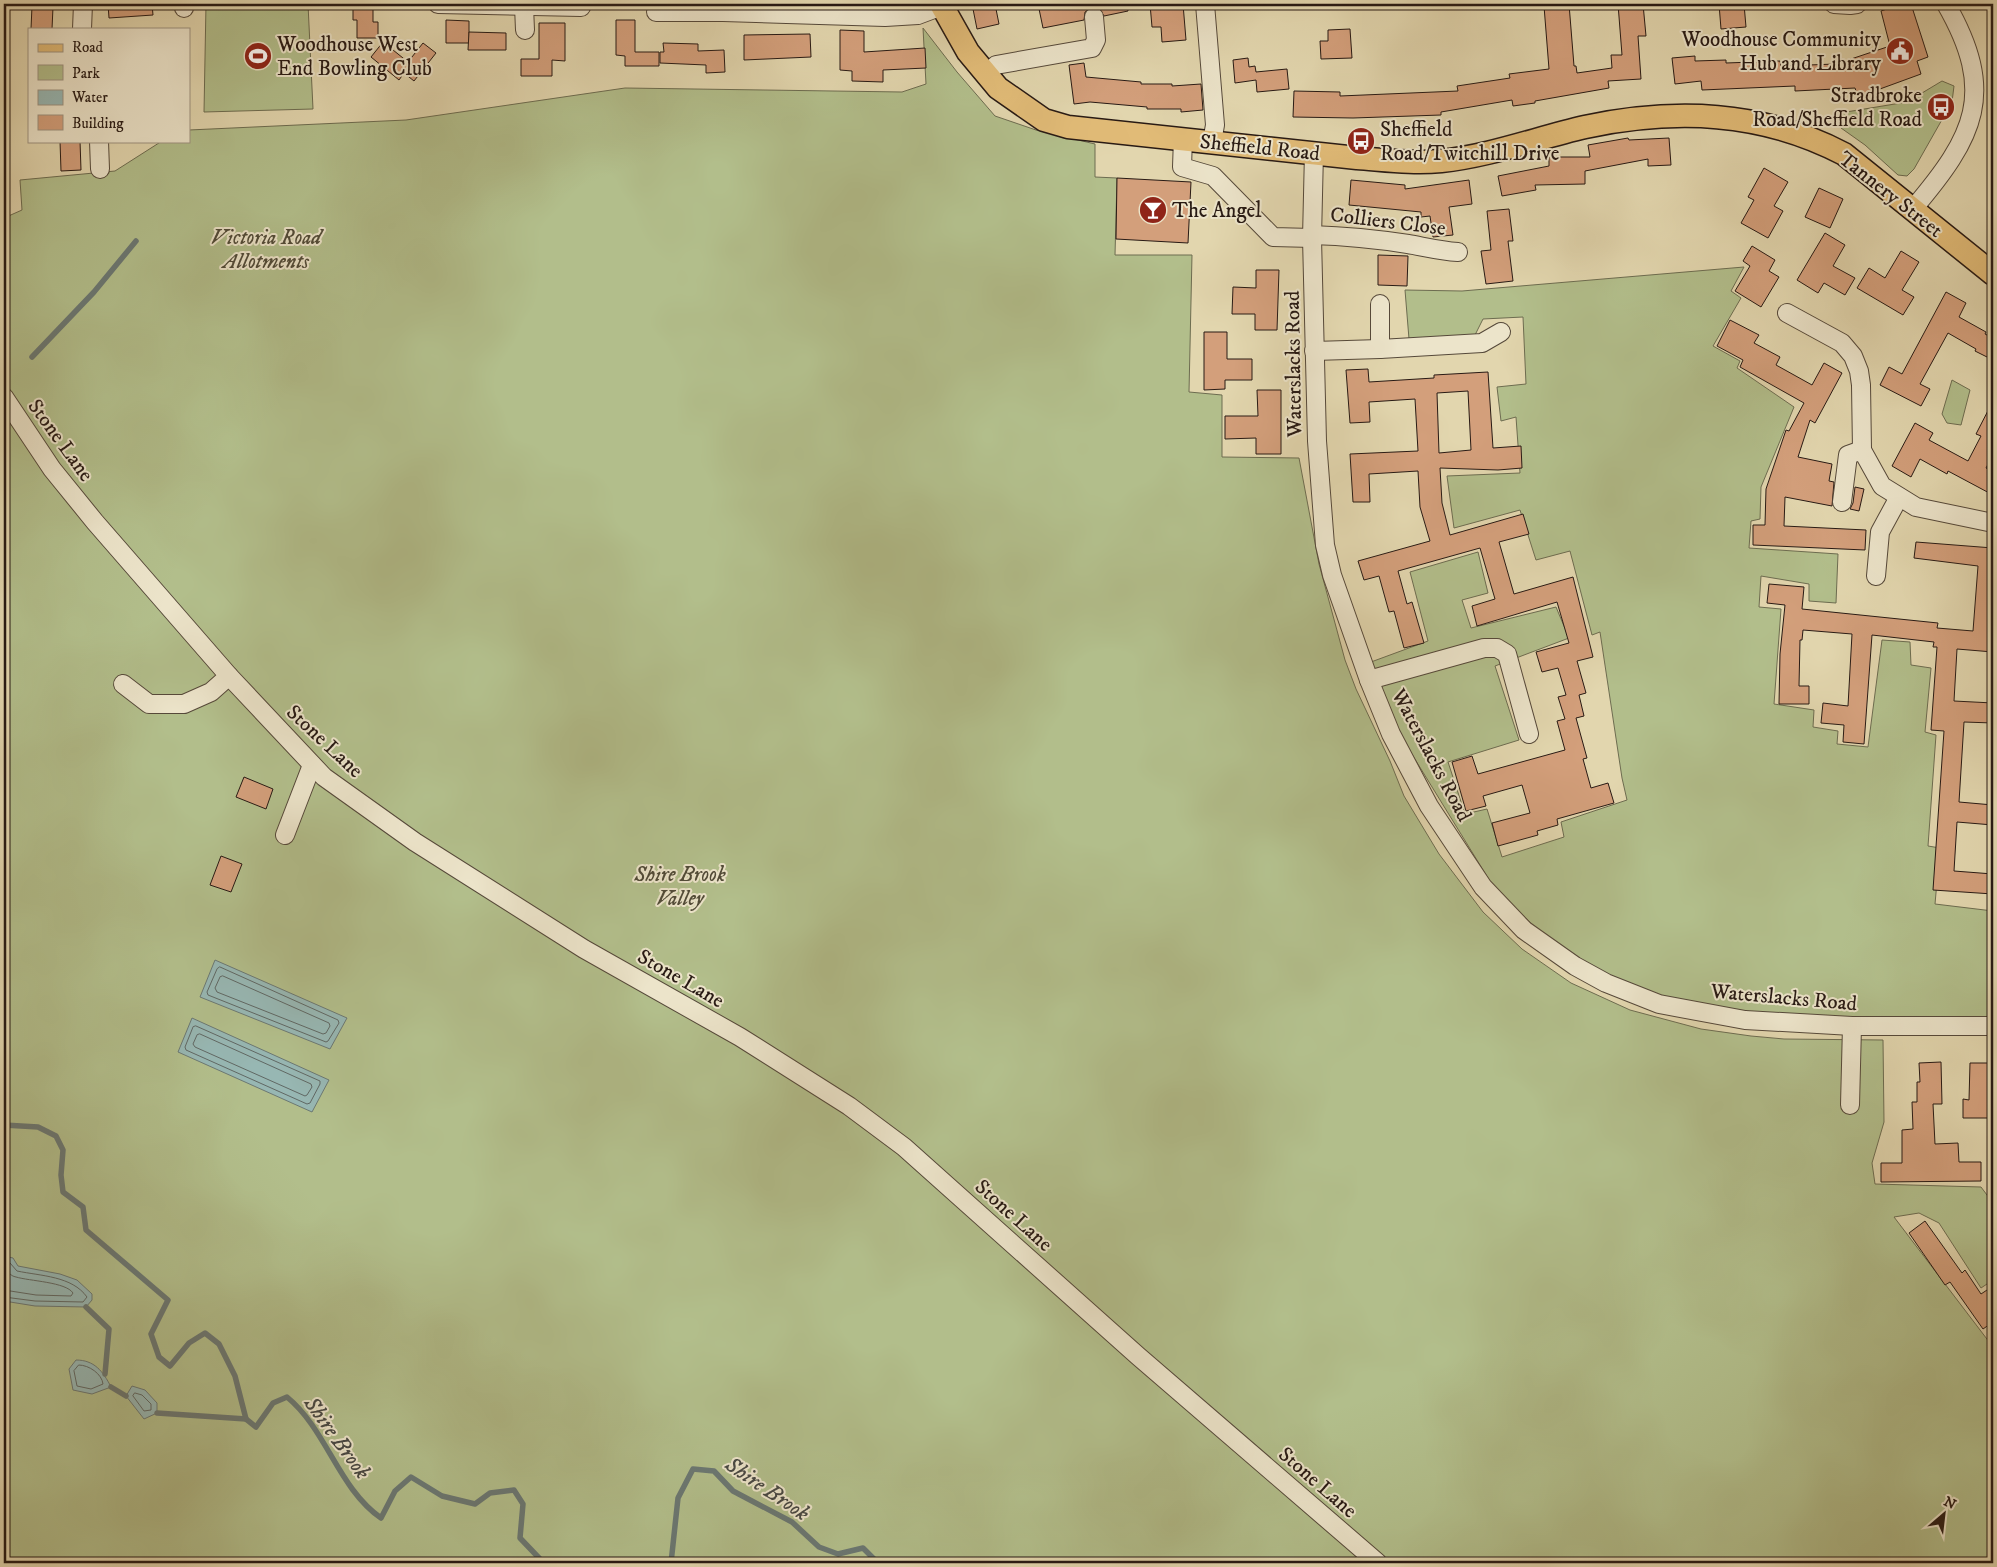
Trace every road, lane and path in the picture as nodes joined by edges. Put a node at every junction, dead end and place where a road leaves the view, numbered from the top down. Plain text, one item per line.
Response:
1 (83, 4) edge
2 (438, 4) edge
3 (1205, 4) edge
4 (1834, 4) edge
5 (1857, 4) edge
6 (1946, 4) edge
7 (941, 5) edge
8 (524, 6) junction
9 (581, 6) dead end
10 (723, 8) edge
11 (656, 12) dead end
12 (1094, 17) dead end
13 (82, 28) edge
14 (525, 30) dead end
15 (986, 75) junction
16 (1780, 128) joint
17 (1183, 138) junction
18 (99, 142) edge
19 (1212, 142) junction
20 (1314, 152) junction
21 (100, 169) dead end
22 (1913, 209) junction
23 (1312, 237) junction
24 (1458, 252) dead end
25 (1993, 274) edge
26 (1380, 304) dead end
27 (1787, 312) dead end
28 (1501, 332) dead end
29 (1380, 349) junction
30 (1314, 351) junction
31 (4, 397) edge
32 (1862, 450) junction
33 (1899, 497) junction
34 (1842, 502) dead end
35 (1993, 523) edge
36 (1876, 576) dead end
37 (228, 676) junction
38 (1369, 680) junction
39 (123, 684) dead end
40 (1529, 734) dead end
41 (312, 765) junction
42 (286, 835) dead end
43 (1852, 1026) junction
44 (1993, 1026) edge
45 (1850, 1105) dead end
46 (1378, 1563) edge

1 - 13 street
2 - 8 street
3 - 19 street
4 - 5 street
6 - 22 street
7 - 10 street
7 - 15 main road, Sheffield Road
8 - 9 street
8 - 14 street
10 - 11 street
12 - 15 street
15 - 17 main road, Sheffield Road
16 - 20 main road, Sheffield Road
16 - 22 main road, Tannery Street
17 - 19 main road, Sheffield Road
17 - 23 street, Colliers Close
18 - 21 street
19 - 20 main road, Sheffield Road
20 - 23 street, Waterslacks Road
22 - 25 main road, Tannery Street
23 - 24 street, Colliers Close
23 - 30 street, Waterslacks Road
26 - 29 street
27 - 32 street
28 - 29 street
29 - 30 street
30 - 38 street, Waterslacks Road
31 - 37 street, Stone Lane
32 - 33 street
32 - 34 street
33 - 35 street
33 - 36 street
37 - 39 street
37 - 41 street, Stone Lane
38 - 40 street
38 - 43 street, Waterslacks Road
41 - 42 street
41 - 46 street, Stone Lane
43 - 44 street, Waterslacks Road
43 - 45 street

